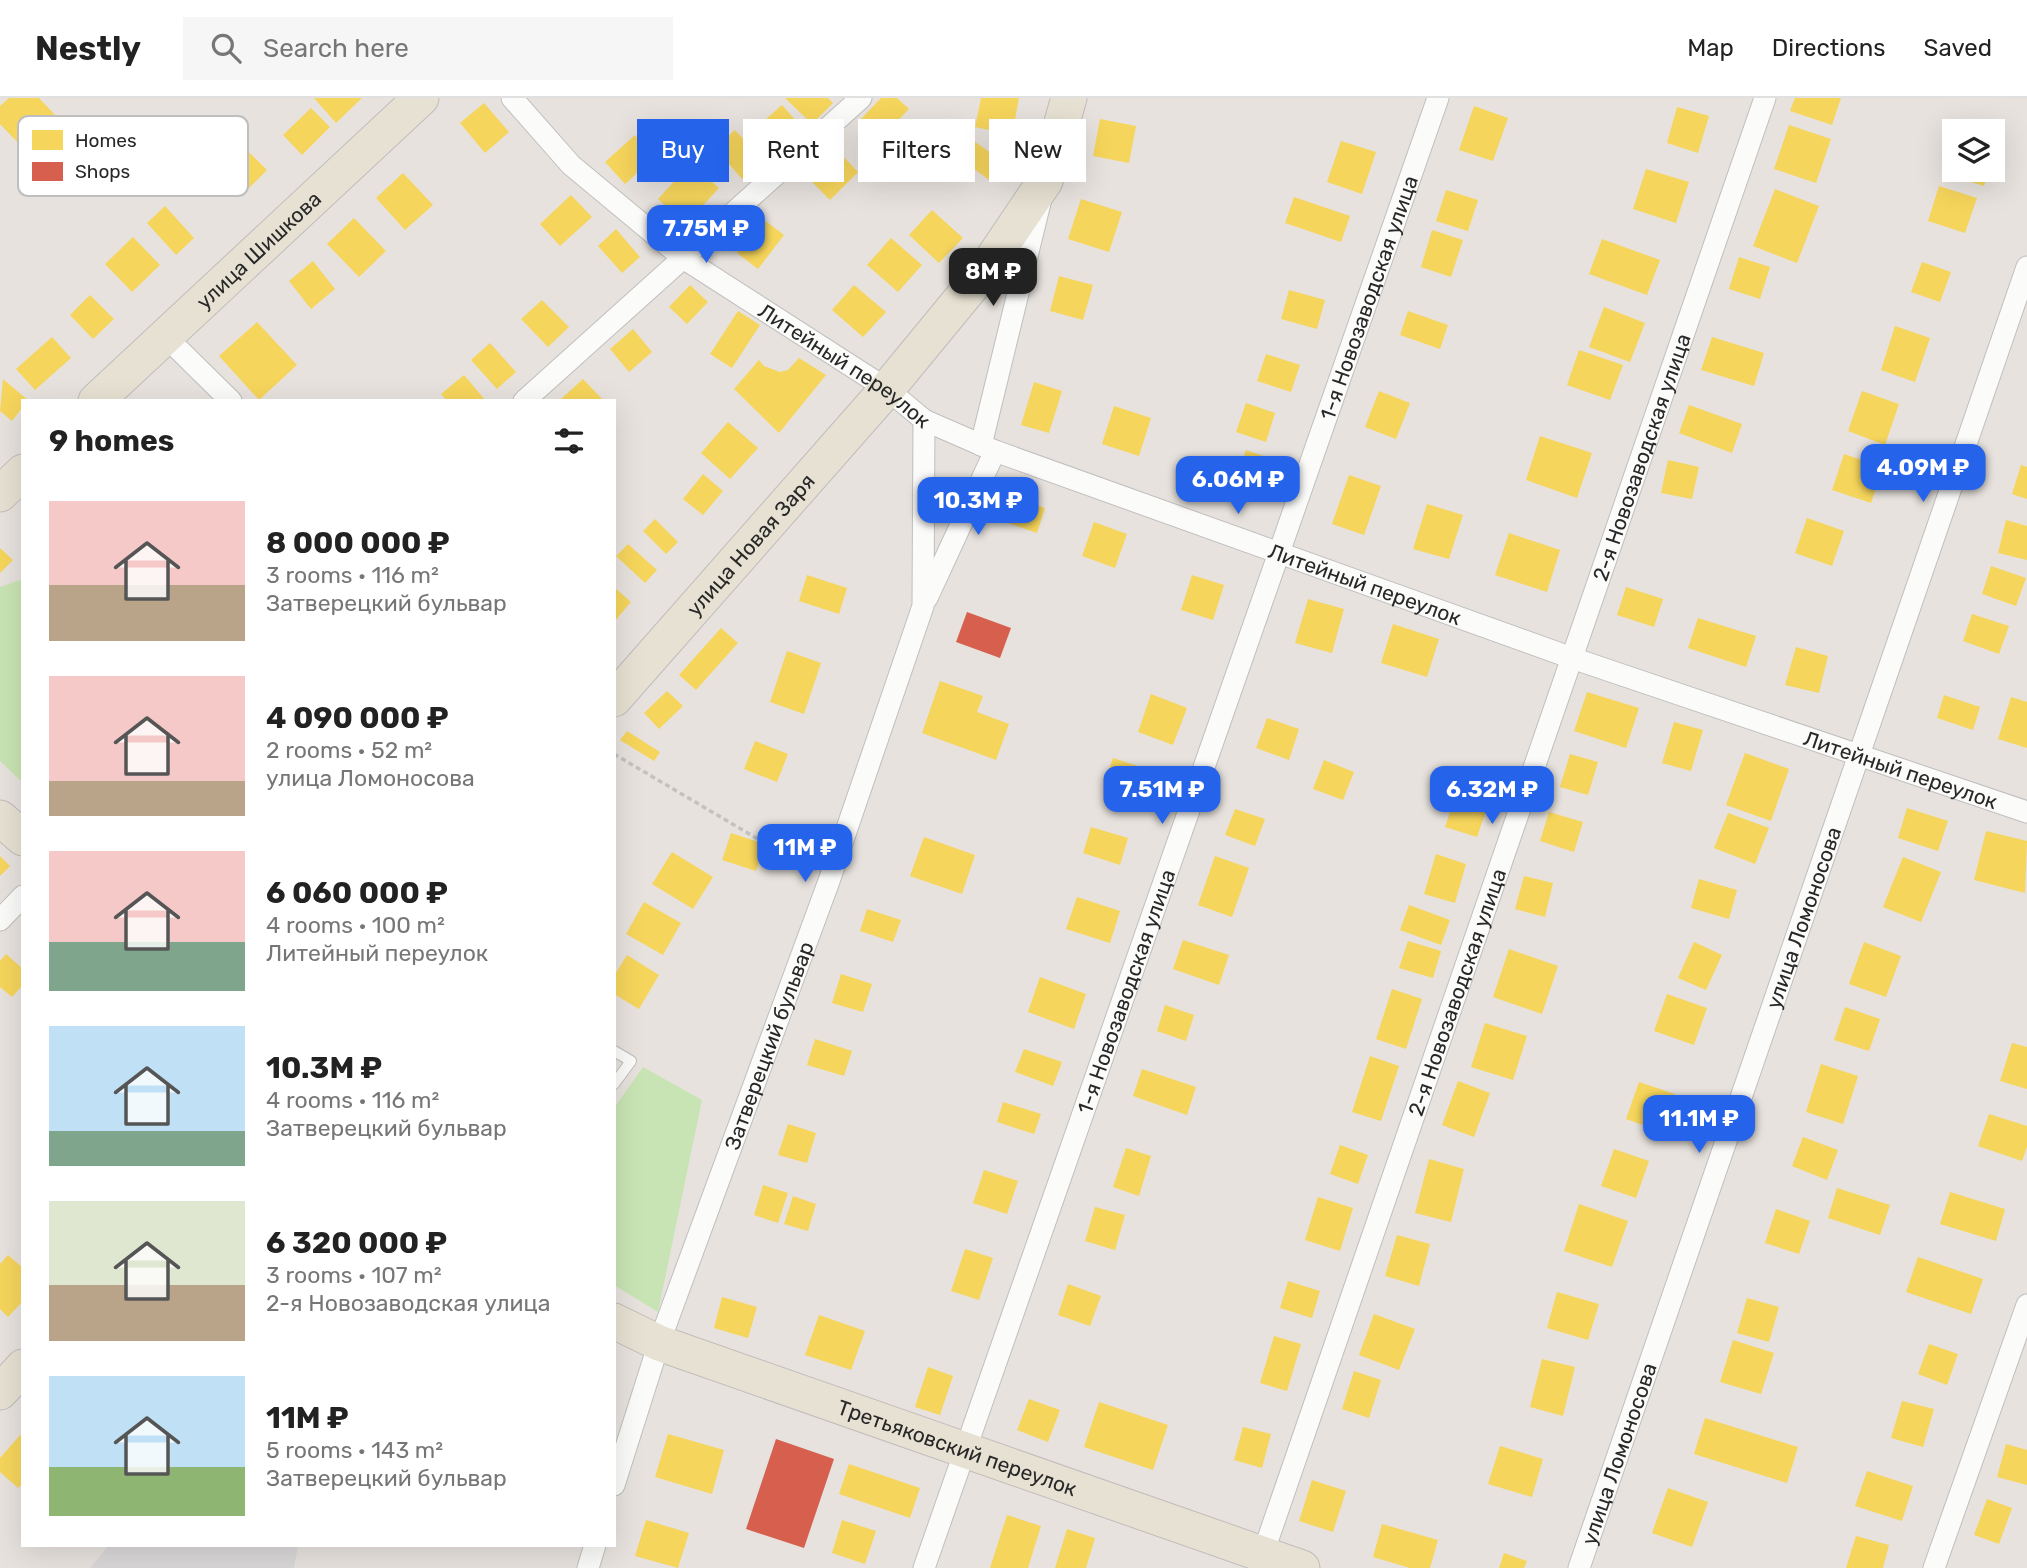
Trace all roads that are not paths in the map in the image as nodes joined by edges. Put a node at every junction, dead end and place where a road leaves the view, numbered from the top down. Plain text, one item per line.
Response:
1 (421, 98) edge
2 (512, 98) edge
3 (861, 98) edge
4 (1069, 98) edge
5 (1438, 98) edge
6 (1765, 98) edge
7 (1063, 119) edge
8 (1044, 182) edge
9 (1045, 182) edge
10 (683, 258) junction
11 (2027, 267) edge
12 (2019, 318) edge
13 (164, 335) junction
14 (887, 389) junction
15 (98, 399) edge
16 (229, 399) edge
17 (526, 399) edge
18 (925, 420) junction
19 (988, 448) junction
20 (21, 474) edge
21 (0, 494) edge
22 (1280, 554) junction
23 (923, 606) junction
24 (1572, 658) junction
25 (616, 697) edge
26 (1858, 755) junction
27 (2027, 812) edge
28 (0, 818) edge
29 (21, 836) edge
30 (21, 898) edge
31 (0, 920) edge
32 (616, 1052) edge
33 (616, 1081) edge
34 (2025, 1318) edge
35 (616, 1322) edge
36 (659, 1343) junction
37 (21, 1369) edge
38 (0, 1392) edge
39 (964, 1451) junction
40 (616, 1479) edge
41 (594, 1547) edge
42 (1260, 1561) edge
43 (588, 1568) edge
44 (924, 1568) edge
45 (1302, 1568) edge
46 (1579, 1568) edge
47 (1934, 1568) edge

1 - 13 main road, улица Шишкова
2 - 10 street, Литейный переулок
3 - 10 street
4 - 7 main road, Затверецкий бульвар
5 - 22 street, 1-я Новозаводская улица
6 - 24 street, 2-я Новозаводская улица
8 - 14 main road, Затверецкий бульвар
9 - 19 street, Затверецкий бульвар
10 - 14 street, Литейный переулок
10 - 17 street
11 - 12 street, улица Ломоносова
12 - 26 street, улица Ломоносова
13 - 15 main road, улица Шишкова
13 - 16 street
14 - 18 street, Литейный переулок
14 - 25 main road, улица Новая Заря
18 - 19 street, Литейный переулок
18 - 23 street, Затверецкий бульвар
19 - 22 street, Литейный переулок
19 - 23 street, Затверецкий бульвар
20 - 21 main road
22 - 24 street, Литейный переулок
22 - 39 street, 1-я Новозаводская улица
23 - 36 street, Затверецкий бульвар
24 - 26 street, Литейный переулок
24 - 42 street, 2-я Новозаводская улица
26 - 27 street, Литейный переулок
26 - 46 street, улица Ломоносова
28 - 29 main road
30 - 31 street
32 - 33 lane
34 - 47 street
35 - 36 main road, Третьяковский переулок
36 - 39 main road, Третьяковский переулок
36 - 40 street, Затверецкий бульвар
37 - 38 main road
39 - 42 main road, Третьяковский переулок
39 - 44 street, 1-я Новозаводская улица
41 - 43 street
42 - 45 main road, Третьяковский переулок

